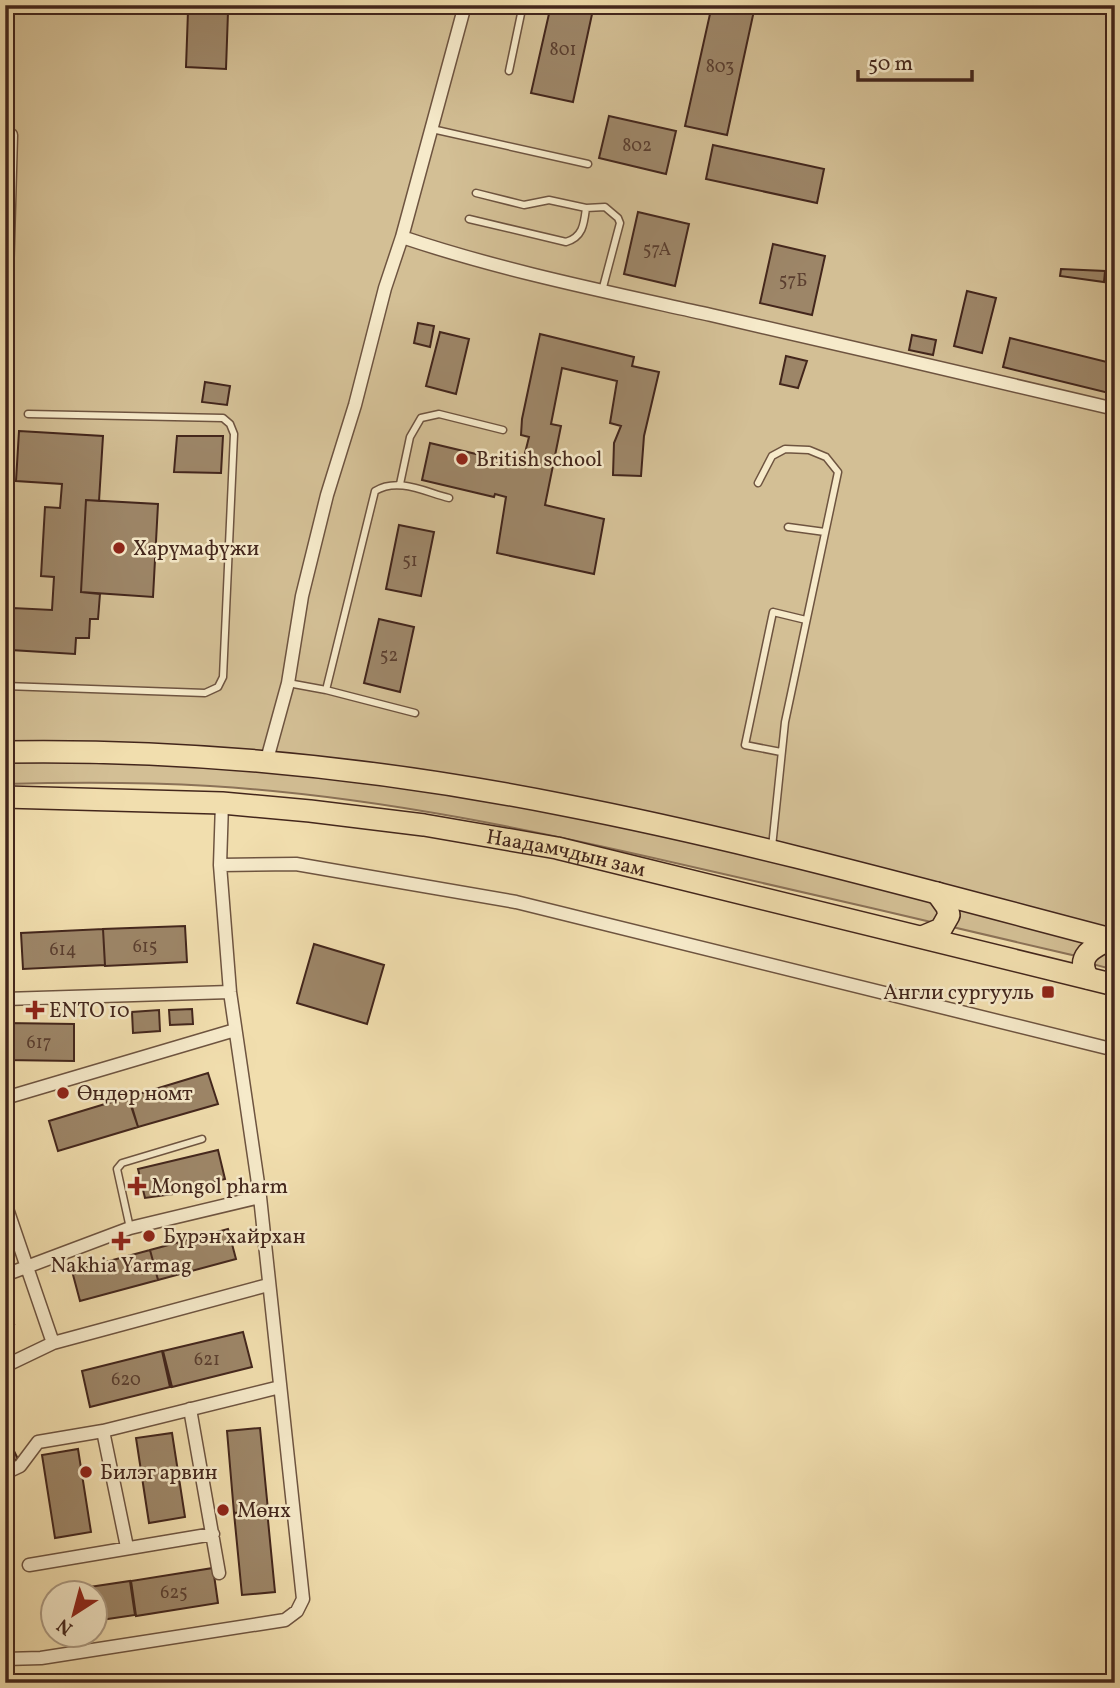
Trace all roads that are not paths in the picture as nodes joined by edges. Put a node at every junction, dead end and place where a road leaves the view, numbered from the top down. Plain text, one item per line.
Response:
1 (465, 5) edge
2 (506, 5) edge
3 (509, 71) dead end
4 (432, 129) junction
5 (5, 135) edge
6 (588, 164) dead end
7 (476, 193) dead end
8 (586, 208) junction
9 (469, 219) dead end
10 (402, 237) junction
11 (6, 268) edge
12 (603, 291) junction
13 (5, 345) edge
14 (1115, 409) edge
15 (28, 414) dead end
16 (503, 430) dead end
17 (758, 483) dead end
18 (400, 484) junction
19 (449, 498) dead end
20 (788, 527) dead end
21 (825, 532) junction
22 (806, 620) junction
23 (288, 683) junction
24 (5, 686) edge
25 (326, 690) junction
26 (415, 713) dead end
27 (5, 752) edge
28 (781, 752) junction
29 (266, 763) junction
30 (5, 797) edge
31 (222, 803) junction
32 (772, 852) junction
33 (220, 865) junction
34 (937, 893) junction
35 (922, 937) junction
36 (1113, 939) edge
37 (1087, 978) junction
38 (1115, 985) edge
39 (230, 992) junction
40 (5, 999) edge
41 (235, 1030) junction
42 (1115, 1049) edge
43 (5, 1098) edge
44 (202, 1139) dead end
45 (260, 1197) junction
46 (5, 1203) edge
47 (130, 1228) junction
48 (27, 1265) junction
49 (5, 1275) edge
50 (268, 1285) junction
51 (53, 1343) junction
52 (5, 1366) edge
53 (281, 1387) junction
54 (190, 1409) junction
55 (103, 1431) junction
56 (5, 1473) edge
57 (212, 1534) junction
58 (127, 1547) junction
59 (29, 1565) dead end
60 (219, 1573) dead end
61 (5, 1659) edge

1 - 4 street
2 - 3 lane
4 - 6 lane
4 - 10 street
5 - 11 street
7 - 8 lane
8 - 9 lane
8 - 12 lane
10 - 12 street
10 - 23 street
11 - 13 street
12 - 14 street
15 - 24 lane
16 - 18 lane
17 - 21 lane
18 - 19 lane
18 - 25 lane
20 - 21 lane
21 - 22 lane
22 - 28 lane
22 - 28 lane
23 - 25 lane
23 - 29 street
25 - 26 lane
27 - 29 highway, Наадамчдын зам
28 - 32 lane
29 - 32 highway, Наадамчдын зам
30 - 31 highway, Наадамчдын зам
31 - 33 street
31 - 35 highway, Наадамчдын зам
32 - 34 highway, Наадамчдын зам
33 - 39 street
33 - 42 street
34 - 35 highway
34 - 36 highway, Наадамчдын зам
35 - 37 highway, Наадамчдын зам
36 - 37 highway
37 - 38 highway, Наадамчдын зам
39 - 40 street
39 - 41 street
41 - 43 street
41 - 45 street
44 - 47 lane
45 - 47 street
45 - 50 street
46 - 48 street
47 - 48 street
48 - 49 street
48 - 51 street
50 - 51 street
50 - 53 street
51 - 52 street
53 - 54 street
53 - 61 street
54 - 55 street
54 - 57 street
55 - 56 street
55 - 58 street
57 - 58 street
57 - 60 street
58 - 59 street

